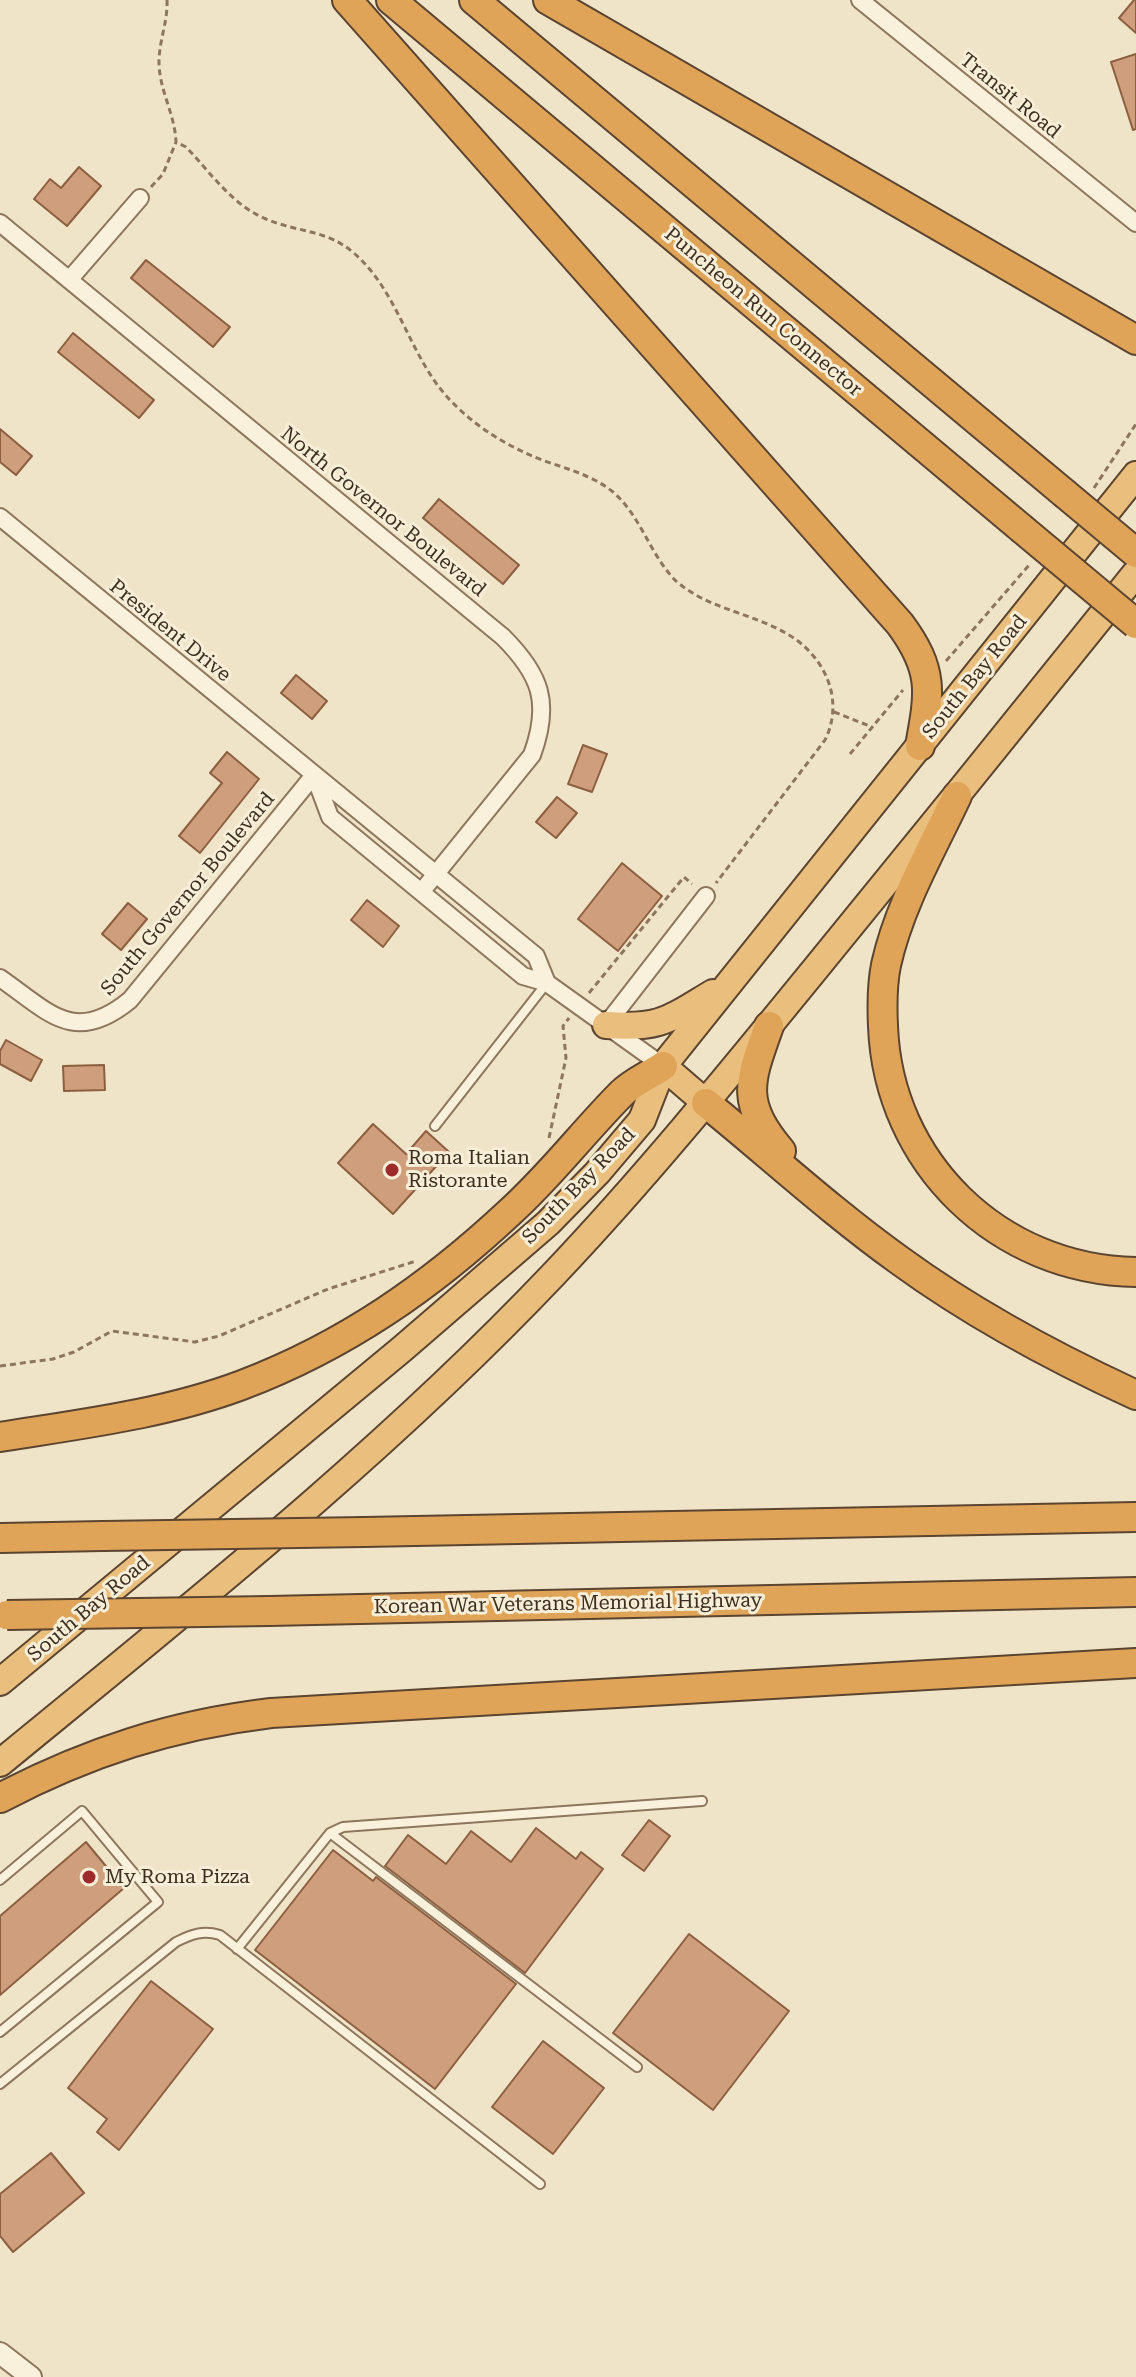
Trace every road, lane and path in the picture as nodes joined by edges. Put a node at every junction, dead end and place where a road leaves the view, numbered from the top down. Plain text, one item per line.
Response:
1 (167, 0) edge
2 (347, 0) edge
3 (391, 0) edge
4 (474, 0) edge
5 (548, 0) edge
6 (860, 0) edge
7 (176, 142) junction
8 (140, 198) joint
9 (0, 223) edge
10 (1136, 223) edge
11 (69, 280) junction
12 (1107, 323) junction
13 (1136, 330) edge
14 (1136, 340) edge
15 (1136, 424) edge
16 (1136, 475) edge
17 (1076, 493) junction
18 (0, 517) edge
19 (1136, 553) edge
20 (1034, 560) dead end
21 (1136, 573) edge
22 (1136, 624) edge
23 (927, 674) junction
24 (834, 712) junction
25 (872, 727) junction
26 (920, 746) junction
27 (850, 754) dead end
28 (314, 775) junction
29 (957, 796) junction
30 (435, 875) junction
31 (422, 891) junction
32 (706, 896) junction
33 (0, 978) edge
34 (547, 983) junction
35 (730, 983) junction
36 (594, 988) dead end
37 (606, 1025) junction
38 (563, 1026) dead end
39 (769, 1026) junction
40 (663, 1066) junction
41 (706, 1103) junction
42 (435, 1126) dead end
43 (543, 1147) dead end
44 (815, 1192) junction
45 (416, 1260) dead end
46 (1136, 1272) edge
47 (0, 1366) edge
48 (1136, 1395) edge
49 (0, 1437) edge
50 (1136, 1517) edge
51 (0, 1538) edge
52 (1136, 1592) edge
53 (4, 1615) edge
54 (1136, 1663) edge
55 (0, 1682) edge
56 (0, 1763) edge
57 (0, 1798) edge
58 (702, 1801) dead end
59 (330, 1833) junction
60 (0, 1880) edge
61 (237, 1949) junction
62 (0, 2032) edge
63 (637, 2067) dead end
64 (0, 2084) edge
65 (540, 2184) dead end
66 (0, 2353) edge
67 (31, 2377) edge

1 - 7 path
2 - 23 highway
3 - 22 highway, Puncheon Run Connector, bridge
4 - 17 highway
5 - 12 highway
6 - 10 street, Transit Road
7 - 8 path
7 - 24 path
8 - 11 street
9 - 11 street, North Governor Boulevard
11 - 30 street, North Governor Boulevard
12 - 13 highway
12 - 14 highway
15 - 17 path
16 - 26 highway, South Bay Road
17 - 19 highway, bridge
18 - 28 street, President Drive
20 - 23 path
21 - 29 highway, South Bay Road
23 - 25 path
23 - 26 highway
24 - 25 path
24 - 32 path
25 - 27 path
26 - 35 highway, South Bay Road
28 - 30 street, President Drive
28 - 31 street, President Drive
28 - 33 street, South Governor Boulevard
29 - 39 highway, South Bay Road
29 - 46 highway
30 - 31 street, North Governor Boulevard
30 - 34 street, President Drive
31 - 34 street, President Drive
32 - 36 path
32 - 37 street
34 - 37 street, President Drive
34 - 42 lane
35 - 37 highway
35 - 40 highway, South Bay Road
37 - 40 street, President Drive
38 - 43 path
39 - 41 highway, South Bay Road
39 - 44 highway
40 - 41 highway
40 - 49 highway
40 - 55 highway, South Bay Road
41 - 44 highway
41 - 56 highway, South Bay Road
44 - 48 highway
45 - 47 path
50 - 51 highway, bridge
52 - 53 highway, Korean War Veterans Memorial Highway, bridge
54 - 57 highway
58 - 59 lane
59 - 61 lane
59 - 63 lane
60 - 62 lane
61 - 64 lane
61 - 65 lane
66 - 67 street

